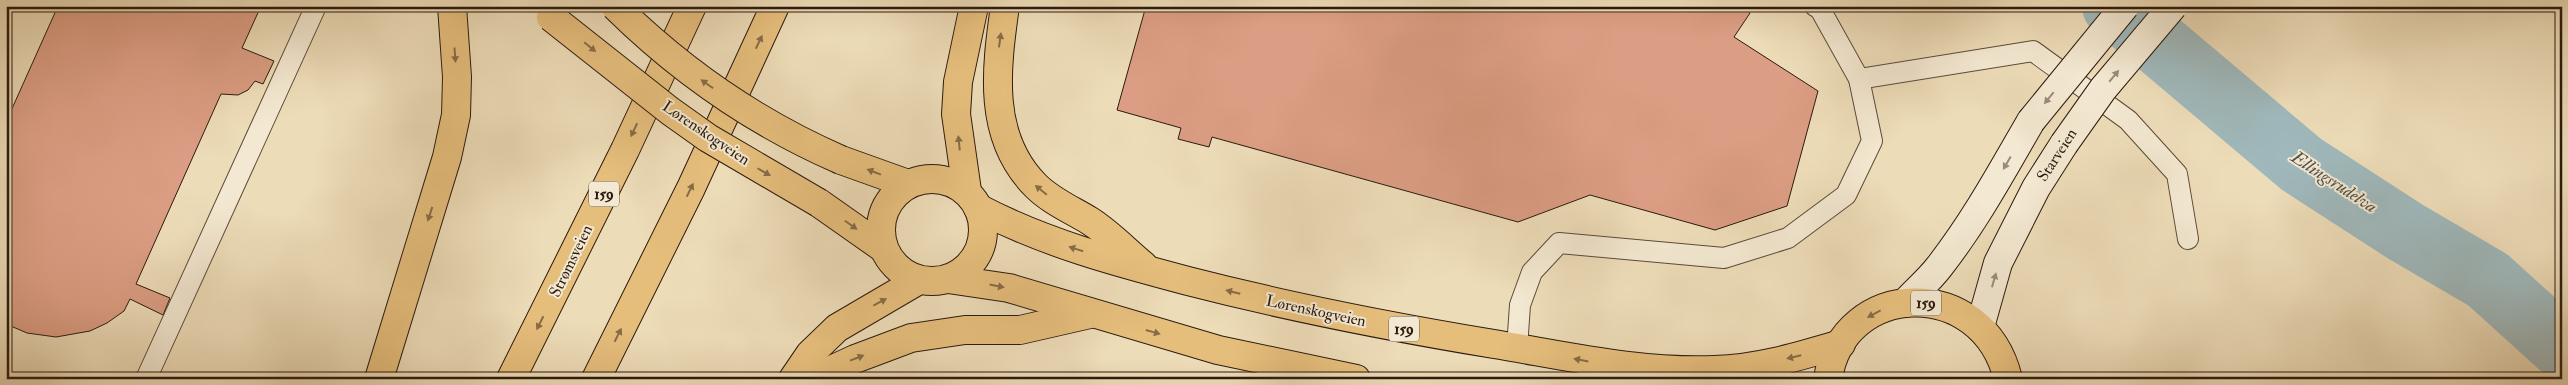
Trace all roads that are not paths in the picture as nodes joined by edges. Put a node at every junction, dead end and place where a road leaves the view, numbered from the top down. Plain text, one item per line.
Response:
1 (316, 6) edge
2 (452, 6) edge
3 (615, 6) edge
4 (692, 6) edge
5 (775, 6) edge
6 (974, 6) edge
7 (1005, 6) edge
8 (1816, 6) edge
9 (2124, 6) edge
10 (2173, 6) edge
11 (544, 12) edge
12 (1859, 79) junction
13 (908, 184) junction
14 (972, 199) junction
15 (2188, 239) dead end
16 (883, 248) junction
17 (1150, 271) junction
18 (948, 278) junction
19 (919, 280) junction
20 (1904, 303) junction
21 (1091, 314) junction
22 (1980, 327) junction
23 (1841, 344) junction
24 (1517, 348) junction
25 (2005, 369) edge
26 (146, 379) edge
27 (379, 379) edge
28 (511, 379) edge
29 (596, 379) edge
30 (793, 379) edge
31 (812, 379) edge
32 (1356, 379) edge
33 (1828, 379) edge
34 (2026, 379) edge

1 - 26 lane
2 -> 27 highway
13 -> 3 highway, bridge
4 -> 28 highway, Strømsveien / 159
29 -> 5 highway
14 -> 6 highway
17 -> 7 highway
8 - 12 lane
9 -> 20 street, bridge
22 -> 10 street, Starveien, bridge
11 -> 16 highway, Lørenskogveien, bridge
12 - 15 lane
12 - 24 lane
13 - 14 highway, 159
13 - 16 highway, 159
17 -> 14 highway, Lørenskogveien / 159
14 - 18 highway
16 - 19 highway
24 -> 17 highway, Lørenskogveien / 159
18 - 19 highway
18 -> 21 highway
30 -> 19 highway
20 - 22 highway, 159
20 -> 23 highway, 159
31 -> 21 highway
21 -> 32 highway
22 - 25 highway, 159
23 -> 24 highway, Lørenskogveien / 159
23 - 33 highway, 159
25 - 34 highway

